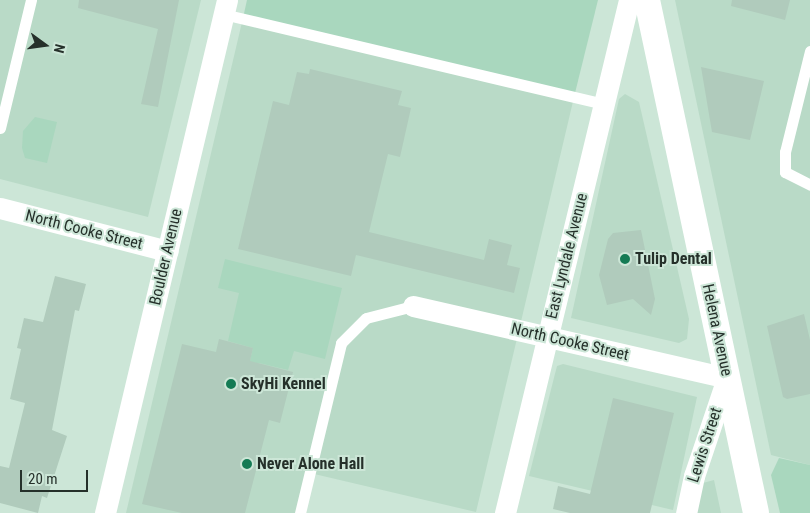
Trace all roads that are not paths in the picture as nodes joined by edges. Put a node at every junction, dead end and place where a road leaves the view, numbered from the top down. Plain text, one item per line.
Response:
1 (31, 0) edge
2 (629, 0) edge
3 (647, 0) edge
4 (225, 7) edge
5 (810, 51) edge
6 (604, 104) junction
7 (0, 128) edge
8 (810, 185) edge
9 (0, 208) edge
10 (168, 251) junction
11 (413, 306) joint
12 (548, 338) junction
13 (728, 378) junction
14 (105, 513) edge
15 (300, 513) edge
16 (505, 513) edge
17 (686, 513) edge
18 (756, 513) edge

1 - 7 lane
2 - 6 street, East Lyndale Avenue
3 - 13 street, Helena Avenue
4 - 6 lane
4 - 10 street, Boulder Avenue
5 - 8 lane
6 - 12 street, East Lyndale Avenue
9 - 10 street, North Cooke Street
10 - 14 street, Boulder Avenue
11 - 12 street, North Cooke Street
11 - 15 lane
12 - 13 street, North Cooke Street
12 - 16 street, East Lyndale Avenue
13 - 17 street, Lewis Street
13 - 18 street, Helena Avenue

